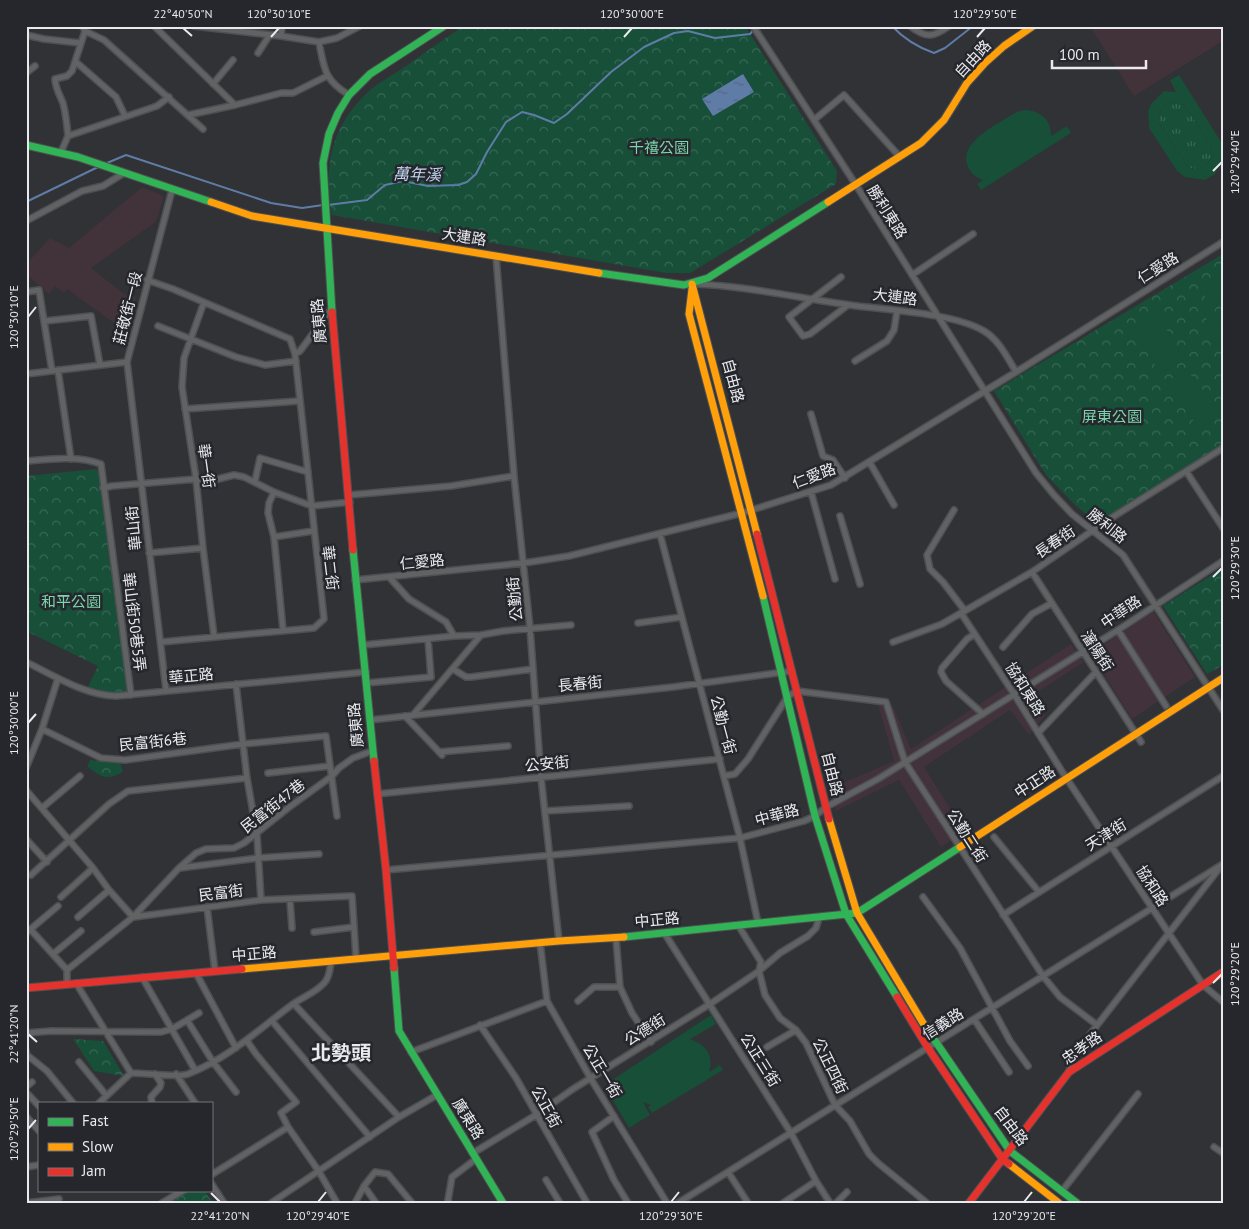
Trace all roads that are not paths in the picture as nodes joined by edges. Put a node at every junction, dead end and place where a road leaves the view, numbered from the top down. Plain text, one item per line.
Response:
1 (154, 26) edge
2 (194, 26) edge
3 (282, 26) edge
4 (444, 26) edge
5 (753, 26) edge
6 (910, 26) edge
7 (949, 26) edge
8 (1033, 26) edge
9 (357, 27) edge
10 (230, 28) edge
11 (83, 29) edge
12 (26, 35) edge
13 (269, 36) junction
14 (281, 36) junction
15 (319, 42) junction
16 (80, 43) junction
17 (258, 53) dead end
18 (233, 60) dead end
19 (76, 62) junction
20 (35, 66) dead end
21 (26, 72) edge
22 (327, 76) junction
23 (213, 84) junction
24 (349, 95) junction
25 (169, 97) junction
26 (235, 105) junction
27 (188, 115) junction
28 (125, 116) junction
29 (814, 120) junction
30 (203, 129) dead end
31 (68, 136) junction
32 (26, 145) edge
33 (61, 152) junction
34 (900, 157) junction
35 (121, 172) junction
36 (856, 184) junction
37 (172, 190) junction
38 (26, 221) edge
39 (326, 229) junction
40 (973, 234) dead end
41 (1223, 242) edge
42 (496, 256) junction
43 (912, 275) junction
44 (841, 277) dead end
45 (147, 280) junction
46 (692, 284) junction
47 (26, 292) edge
48 (813, 300) junction
49 (204, 302) junction
50 (848, 305) junction
51 (332, 308) junction
52 (897, 312) junction
53 (938, 316) junction
54 (45, 321) junction
55 (158, 326) dead end
56 (190, 339) junction
57 (295, 354) junction
58 (296, 361) junction
59 (856, 361) dead end
60 (127, 362) junction
61 (100, 365) junction
62 (58, 370) junction
63 (52, 371) junction
64 (1016, 372) junction
65 (26, 374) edge
66 (986, 391) junction
67 (299, 401) junction
68 (185, 409) junction
69 (811, 414) dead end
70 (1223, 448) edge
71 (70, 459) junction
72 (26, 460) edge
73 (870, 463) junction
74 (1186, 471) junction
75 (308, 472) junction
76 (514, 476) junction
77 (845, 478) junction
78 (196, 479) junction
79 (254, 481) junction
80 (142, 483) junction
81 (104, 488) junction
82 (274, 492) junction
83 (812, 492) junction
84 (350, 499) junction
85 (894, 505) dead end
86 (312, 506) junction
87 (954, 510) dead end
88 (752, 511) junction
89 (742, 513) junction
90 (840, 516) dead end
91 (1223, 528) edge
92 (313, 531) junction
93 (1093, 532) junction
94 (660, 534) junction
95 (274, 537) junction
96 (202, 548) junction
97 (149, 553) junction
98 (1223, 561) edge
99 (524, 563) junction
100 (1032, 572) junction
101 (390, 578) junction
102 (835, 579) dead end
103 (355, 580) junction
104 (860, 584) dead end
105 (1052, 603) junction
106 (1156, 604) junction
107 (963, 612) junction
108 (682, 617) junction
109 (638, 623) dead end
110 (571, 625) dead end
111 (530, 628) junction
112 (283, 630) junction
113 (1118, 630) junction
114 (975, 634) junction
115 (481, 635) junction
116 (214, 636) junction
117 (454, 636) junction
118 (428, 639) junction
119 (161, 642) junction
120 (892, 642) dead end
121 (363, 645) junction
122 (1002, 647) dead end
123 (1083, 652) junction
124 (26, 662) edge
125 (453, 669) junction
126 (533, 669) junction
127 (792, 670) junction
128 (366, 672) junction
129 (1096, 672) junction
130 (782, 673) junction
131 (58, 678) junction
132 (1223, 678) edge
133 (367, 683) junction
134 (236, 684) junction
135 (700, 684) junction
136 (1208, 687) junction
137 (166, 690) junction
138 (797, 691) junction
139 (1014, 694) junction
140 (131, 695) junction
141 (788, 696) junction
142 (535, 702) junction
143 (1166, 706) dead end
144 (1223, 710) edge
145 (983, 714) junction
146 (413, 715) junction
147 (405, 716) junction
148 (370, 720) junction
149 (42, 729) junction
150 (1038, 733) junction
151 (1135, 734) junction
152 (1141, 742) dead end
153 (243, 744) junction
154 (508, 746) dead end
155 (372, 751) junction
156 (720, 759) junction
157 (905, 762) junction
158 (330, 766) junction
159 (26, 768) edge
160 (268, 773) dead end
161 (80, 776) dead end
162 (332, 776) junction
163 (541, 776) junction
164 (724, 776) junction
165 (1223, 776) edge
166 (247, 778) junction
167 (1066, 778) junction
168 (26, 790) edge
169 (377, 794) junction
170 (629, 806) dead end
171 (826, 807) junction
172 (42, 808) junction
173 (545, 811) junction
174 (337, 816) dead end
175 (815, 816) junction
176 (257, 835) junction
177 (994, 837) dead end
178 (740, 838) junction
179 (26, 839) edge
180 (70, 840) junction
181 (1111, 846) junction
182 (960, 848) junction
183 (319, 854) dead end
184 (550, 855) junction
185 (258, 858) junction
186 (47, 862) junction
187 (1222, 865) edge
188 (93, 868) junction
189 (179, 868) junction
190 (386, 870) junction
191 (31, 875) dead end
192 (110, 890) junction
193 (1039, 892) junction
194 (61, 897) dead end
195 (923, 897) dead end
196 (261, 900) junction
197 (290, 900) junction
198 (58, 906) dead end
199 (206, 907) junction
200 (1152, 908) junction
201 (857, 913) junction
202 (846, 914) junction
203 (1004, 915) junction
204 (78, 917) dead end
205 (133, 918) junction
206 (819, 918) junction
207 (758, 923) junction
208 (738, 925) junction
209 (354, 927) junction
210 (292, 928) dead end
211 (29, 931) edge
212 (80, 931) dead end
213 (314, 932) dead end
214 (1168, 933) junction
215 (665, 934) junction
216 (616, 938) junction
217 (559, 940) junction
218 (540, 942) junction
219 (53, 954) junction
220 (394, 955) junction
221 (356, 958) junction
222 (331, 961) junction
223 (67, 970) junction
224 (215, 971) junction
225 (758, 971) junction
226 (1223, 972) edge
227 (196, 973) junction
228 (1043, 976) junction
229 (142, 977) junction
230 (76, 983) junction
231 (67, 984) junction
232 (1203, 985) junction
233 (620, 987) junction
234 (26, 988) edge
235 (547, 1001) junction
236 (578, 1001) dead end
237 (1223, 1002) edge
238 (294, 1004) junction
239 (710, 1004) junction
240 (993, 1007) junction
241 (199, 1013) dead end
242 (974, 1019) junction
243 (187, 1020) junction
244 (272, 1021) junction
245 (480, 1025) junction
246 (1097, 1025) junction
247 (172, 1029) junction
248 (796, 1030) junction
249 (105, 1032) junction
250 (26, 1033) edge
251 (247, 1041) junction
252 (651, 1042) junction
253 (936, 1042) junction
254 (767, 1047) dead end
255 (236, 1048) junction
256 (928, 1048) junction
257 (26, 1051) edge
258 (411, 1052) junction
259 (78, 1062) dead end
260 (213, 1062) junction
261 (1028, 1066) dead end
262 (196, 1070) junction
263 (1009, 1072) dead end
264 (1069, 1072) junction
265 (131, 1073) junction
266 (155, 1074) junction
267 (176, 1074) junction
268 (591, 1079) junction
269 (32, 1082) dead end
270 (26, 1087) edge
271 (26, 1092) edge
272 (236, 1092) dead end
273 (1138, 1094) dead end
274 (437, 1095) junction
275 (106, 1096) junction
276 (72, 1102) edge
277 (99, 1102) edge
278 (152, 1102) edge
279 (194, 1102) edge
280 (38, 1105) edge
281 (835, 1105) junction
282 (536, 1115) junction
283 (26, 1116) edge
284 (614, 1116) junction
285 (399, 1118) junction
286 (288, 1128) junction
287 (38, 1130) edge
288 (791, 1133) junction
289 (370, 1137) junction
290 (1214, 1147) dead end
291 (1010, 1151) junction
292 (1223, 1153) edge
293 (475, 1156) junction
294 (1003, 1160) junction
295 (318, 1170) junction
296 (728, 1172) junction
297 (212, 1174) edge
298 (546, 1180) dead end
299 (816, 1181) junction
300 (212, 1185) edge
301 (364, 1186) junction
302 (1062, 1191) junction
303 (181, 1192) edge
304 (847, 1192) dead end
305 (59, 1199) dead end
306 (447, 1202) edge
307 (26, 1203) edge
308 (162, 1203) edge
309 (224, 1203) edge
310 (271, 1203) edge
311 (338, 1203) edge
312 (355, 1203) edge
313 (376, 1203) edge
314 (412, 1203) edge
315 (503, 1203) edge
316 (560, 1203) edge
317 (587, 1203) edge
318 (628, 1203) edge
319 (667, 1203) edge
320 (678, 1203) edge
321 (748, 1203) edge
322 (783, 1203) edge
323 (830, 1203) edge
324 (836, 1203) edge
325 (927, 1203) edge
326 (969, 1203) edge
327 (1059, 1203) edge
328 (1077, 1203) edge

1 - 23 street
2 - 10 street
3 - 14 street
4 - 24 street
5 - 29 street, 勝利東路
6 - 7 street
8 - 34 street, 自由路
9 - 15 street
10 - 13 street
11 - 16 street
11 - 25 street
12 - 16 street
13 - 14 street
13 - 17 street
14 - 15 street
15 - 22 street
16 - 19 street
18 - 23 street
19 - 28 street
19 - 31 street
20 - 21 street
22 - 24 street
22 - 26 street
23 - 26 street
24 - 39 street, 廣東路
25 - 27 street
25 - 28 street
26 - 27 street
27 - 30 street
28 - 31 street
29 - 34 street
29 - 36 street, 勝利東路
31 - 33 street
32 - 33 street
33 - 35 street, 大連路
34 - 36 street, 自由路
35 - 37 street, 大連路
35 - 38 street
36 - 43 street, 勝利東路
36 - 46 street, 自由路
37 - 39 street, 大連路
37 - 45 street, 莊敬街一段
39 - 42 street, 大連路
39 - 51 street, 廣東路
40 - 43 street
41 - 64 street, 仁愛路
42 - 46 street, 大連路
42 - 76 street, 公勤街
43 - 53 street, 勝利東路
44 - 48 street
45 - 49 street, 華二街
45 - 60 street, 莊敬街一段
46 - 48 street, 大連路
46 - 88 street, 自由路
46 - 89 street, 自由路
47 - 54 street
48 - 50 street, 大連路
48 - 50 street
49 - 56 street, 華一街
49 - 57 street, 華二街
50 - 52 street, 大連路
51 - 57 street
51 - 84 street, 廣東路
52 - 53 street, 大連路
52 - 59 street
53 - 64 street
53 - 66 street, 勝利東路
54 - 61 street
54 - 63 street
55 - 56 street
56 - 58 street
56 - 68 street, 華一街
57 - 58 street, 華二街
58 - 67 street, 華二街
60 - 61 street, 莊敬街一段
60 - 80 street, 華山街
61 - 62 street, 莊敬街一段
62 - 63 street, 莊敬街一段
62 - 71 street
63 - 65 street, 莊敬街一段
64 - 66 street, 仁愛路
66 - 73 street, 仁愛路
66 - 93 street, 勝利路
67 - 68 street
67 - 75 street, 華二街
68 - 78 street, 華一街
69 - 77 street
70 - 74 street, 長春街
71 - 72 street
71 - 81 street, 華山街50巷5弄
73 - 77 street, 仁愛路
73 - 85 street
74 - 91 street
74 - 93 street, 長春街
75 - 79 street
75 - 86 street, 華二街
76 - 84 street
76 - 99 street, 公勤街
77 - 83 street, 仁愛路
78 - 79 street
78 - 80 street
78 - 96 street, 華一街
79 - 82 street
80 - 81 street
80 - 97 street, 華山街
81 - 140 street, 華山街50巷5弄
82 - 86 street
82 - 95 street
83 - 88 street, 仁愛路
83 - 102 street
84 - 86 street
84 - 103 street, 廣東路
86 - 92 street, 華二街
87 - 107 street, 協和東路
88 - 89 street, 仁愛路
88 - 127 street, 自由路
89 - 94 street, 仁愛路
89 - 130 street, 自由路
90 - 104 street
92 - 95 street
92 - 112 street, 華二街
93 - 100 street, 長春街
93 - 106 street, 勝利路
94 - 99 street, 仁愛路
94 - 108 street, 公勤一街
95 - 112 street
96 - 97 street
96 - 116 street, 華一街
97 - 119 street, 華山街
98 - 106 street, 中華路
99 - 101 street, 仁愛路
99 - 111 street, 公勤街
100 - 105 street, 瀋陽街
100 - 107 street, 長春街
101 - 103 street, 仁愛路
101 - 117 street
103 - 121 street, 廣東路
105 - 122 street
105 - 123 street, 瀋陽街
106 - 113 street, 中華路
106 - 136 street, 勝利路
107 - 114 street, 協和東路
107 - 120 street, 長春街
108 - 109 street
108 - 135 street, 公勤一街
110 - 111 street
111 - 115 street
111 - 126 street, 公勤街
112 - 116 street, 華二街
113 - 123 street, 中華路
113 - 143 street
114 - 139 street, 協和東路
114 - 145 street
115 - 117 street
115 - 125 street
116 - 119 street, 華二街
117 - 118 street
118 - 121 street
118 - 133 street
119 - 137 street, 華山街
121 - 128 street, 廣東路
123 - 129 street, 瀋陽街
123 - 139 street, 中華路
124 - 131 street, 華正路
125 - 126 street
125 - 146 street
126 - 142 street, 公勤街
127 - 130 street, 長春街
127 - 138 street, 自由路
128 - 133 street, 廣東路
128 - 134 street, 華正路
129 - 150 street
129 - 151 street, 瀋陽街
130 - 135 street, 長春街
130 - 141 street, 自由路
131 - 140 street, 華正路
131 - 149 street
132 - 136 street, 中正路
133 - 148 street, 廣東路
134 - 137 street, 華正路
134 - 153 street, 民富街
135 - 142 street, 長春街
135 - 156 street, 公勤一街
136 - 144 street, 勝利路
136 - 151 street, 中正路
137 - 140 street, 華正路
138 - 141 street
138 - 157 street, 公勤二街
138 - 171 street, 自由路
139 - 145 street, 中華路
139 - 150 street, 協和東路
141 - 164 street
141 - 175 street, 自由路
142 - 146 street, 長春街
142 - 163 street, 公勤街
145 - 157 street, 中華路
146 - 147 street, 長春街
147 - 148 street, 長春街
147 - 154 street
148 - 155 street, 廣東路
149 - 153 street, 民富街6巷
149 - 159 street
150 - 167 street, 協和東路
151 - 152 street, 瀋陽街
151 - 167 street, 中正路
153 - 158 street, 民富街6巷
153 - 166 street, 民富街
155 - 162 street, 民富街47巷
155 - 169 street, 廣東路
156 - 163 street, 公安街
156 - 164 street, 公勤一街
157 - 171 street, 中華路
157 - 182 street, 公勤二街
158 - 160 street
158 - 162 street
161 - 172 street
162 - 174 street
162 - 176 street, 民富街47巷
163 - 169 street, 公安街
163 - 173 street, 公勤街
164 - 178 street, 公勤一街
165 - 181 street, 天津街
166 - 176 street, 民富街
166 - 180 street
167 - 181 street, 協和路
167 - 182 street, 中正路
168 - 172 street
169 - 190 street, 廣東路
170 - 173 street
171 - 175 street, 中華路
171 - 201 street, 自由路
172 - 180 street
173 - 184 street, 公勤街
175 - 178 street, 中華路
175 - 202 street, 自由路
176 - 185 street, 民富街
176 - 189 street, 民富街47巷
177 - 193 street
178 - 184 street, 中華路
178 - 207 street, 公勤一街
179 - 186 street
180 - 186 street
180 - 188 street
181 - 193 street, 天津街
181 - 200 street, 協和路
182 - 201 street, 中正路
182 - 203 street, 公勤二街
183 - 185 street
184 - 190 street, 中華路
184 - 217 street, 公勤街
185 - 189 street
185 - 196 street, 民富街
186 - 191 street
187 - 200 street, 信義路
187 - 214 street, 信義路
188 - 192 street
188 - 194 street
189 - 205 street, 民富街47巷
190 - 220 street, 廣東路
192 - 204 street
192 - 205 street
193 - 203 street, 天津街
195 - 240 street
196 - 197 street
196 - 199 street, 民富街
197 - 209 street
197 - 210 street
198 - 211 street
199 - 205 street, 民富街
199 - 224 street
200 - 214 street, 協和路
200 - 228 street, 信義路
201 - 202 street, 中正路
201 - 253 street, 自由路
202 - 206 street, 中正路
202 - 256 street, 自由路
203 - 228 street, 公勤二街
205 - 223 street, 民富街47巷
206 - 207 street, 中正路
206 - 225 street, 公德街
207 - 208 street, 中正路
208 - 215 street, 中正路
208 - 225 street, 公正四街
209 - 213 street
209 - 221 street
211 - 219 street
212 - 219 street
214 - 232 street, 協和路
214 - 246 street, 信義路
215 - 216 street, 中正路
215 - 239 street, 公正三街
216 - 217 street, 中正路
216 - 233 street
217 - 218 street, 中正路
218 - 220 street, 中正路
218 - 235 street, 公正一街
219 - 223 street
220 - 221 street, 中正路
220 - 258 street, 廣東路
221 - 222 street, 中正路
222 - 224 street, 中正路
222 - 238 street
223 - 231 street
224 - 227 street, 中正路
225 - 239 street, 公德街
225 - 248 street, 公正四街
226 - 232 street, 忠孝路
227 - 229 street, 中正路
227 - 255 street
228 - 240 street, 信義路
228 - 246 street, 公勤二街
229 - 230 street, 中正路
229 - 247 street
230 - 231 street, 中正路
230 - 249 street
231 - 234 street, 中正路
232 - 237 street, 協和路
232 - 264 street, 忠孝路
233 - 236 street
233 - 252 street
235 - 245 street
235 - 268 street, 公正一街
238 - 244 street
238 - 285 street
239 - 252 street, 公德街
239 - 288 street, 公正三街
240 - 242 street, 信義路
240 - 261 street
241 - 243 street
242 - 253 street, 信義路
242 - 263 street
243 - 247 street
243 - 260 street
244 - 251 street
244 - 289 street
245 - 258 street
245 - 282 street, 公正街
246 - 264 street, 信義路
247 - 249 street
247 - 262 street
248 - 254 street
248 - 281 street, 公正四街
249 - 250 street
249 - 265 street
251 - 255 street
251 - 286 street
252 - 268 street, 公德街
253 - 256 street, 信義路
253 - 291 street, 自由路
255 - 260 street
256 - 281 street, 信義路
256 - 294 street, 自由路
257 - 276 street
258 - 274 street, 廣東路
259 - 275 street
260 - 262 street
260 - 272 street
262 - 267 street
264 - 291 street, 忠孝路
265 - 266 street
265 - 275 street
266 - 267 street
266 - 278 street
267 - 279 street
268 - 282 street, 公德街
268 - 284 street, 公正一街
269 - 270 street
271 - 280 street
273 - 302 street
274 - 285 street
274 - 293 street, 廣東路
275 - 277 street
281 - 288 street, 信義路
281 - 325 street, 公正四街
282 - 293 street, 公德街
282 - 317 street, 公正街
283 - 287 street
284 - 318 street
284 - 319 street, 公正一街
285 - 289 street
286 - 295 street
286 - 297 street
288 - 296 street, 信義路
288 - 299 street, 公正三街
289 - 295 street
290 - 292 street
291 - 294 street, 忠孝路
291 - 302 street, 自由路
293 - 306 street, 公德街
293 - 315 street, 廣東路
294 - 326 street, 忠孝路
294 - 327 street, 自由路
295 - 310 street
295 - 311 street
296 - 320 street, 信義路
296 - 321 street
298 - 316 street
299 - 322 street
299 - 323 street, 公正三街
300 - 309 street
301 - 312 street
301 - 313 street
301 - 314 street
302 - 328 street, 自由路
303 - 308 street
304 - 324 street
305 - 307 street

